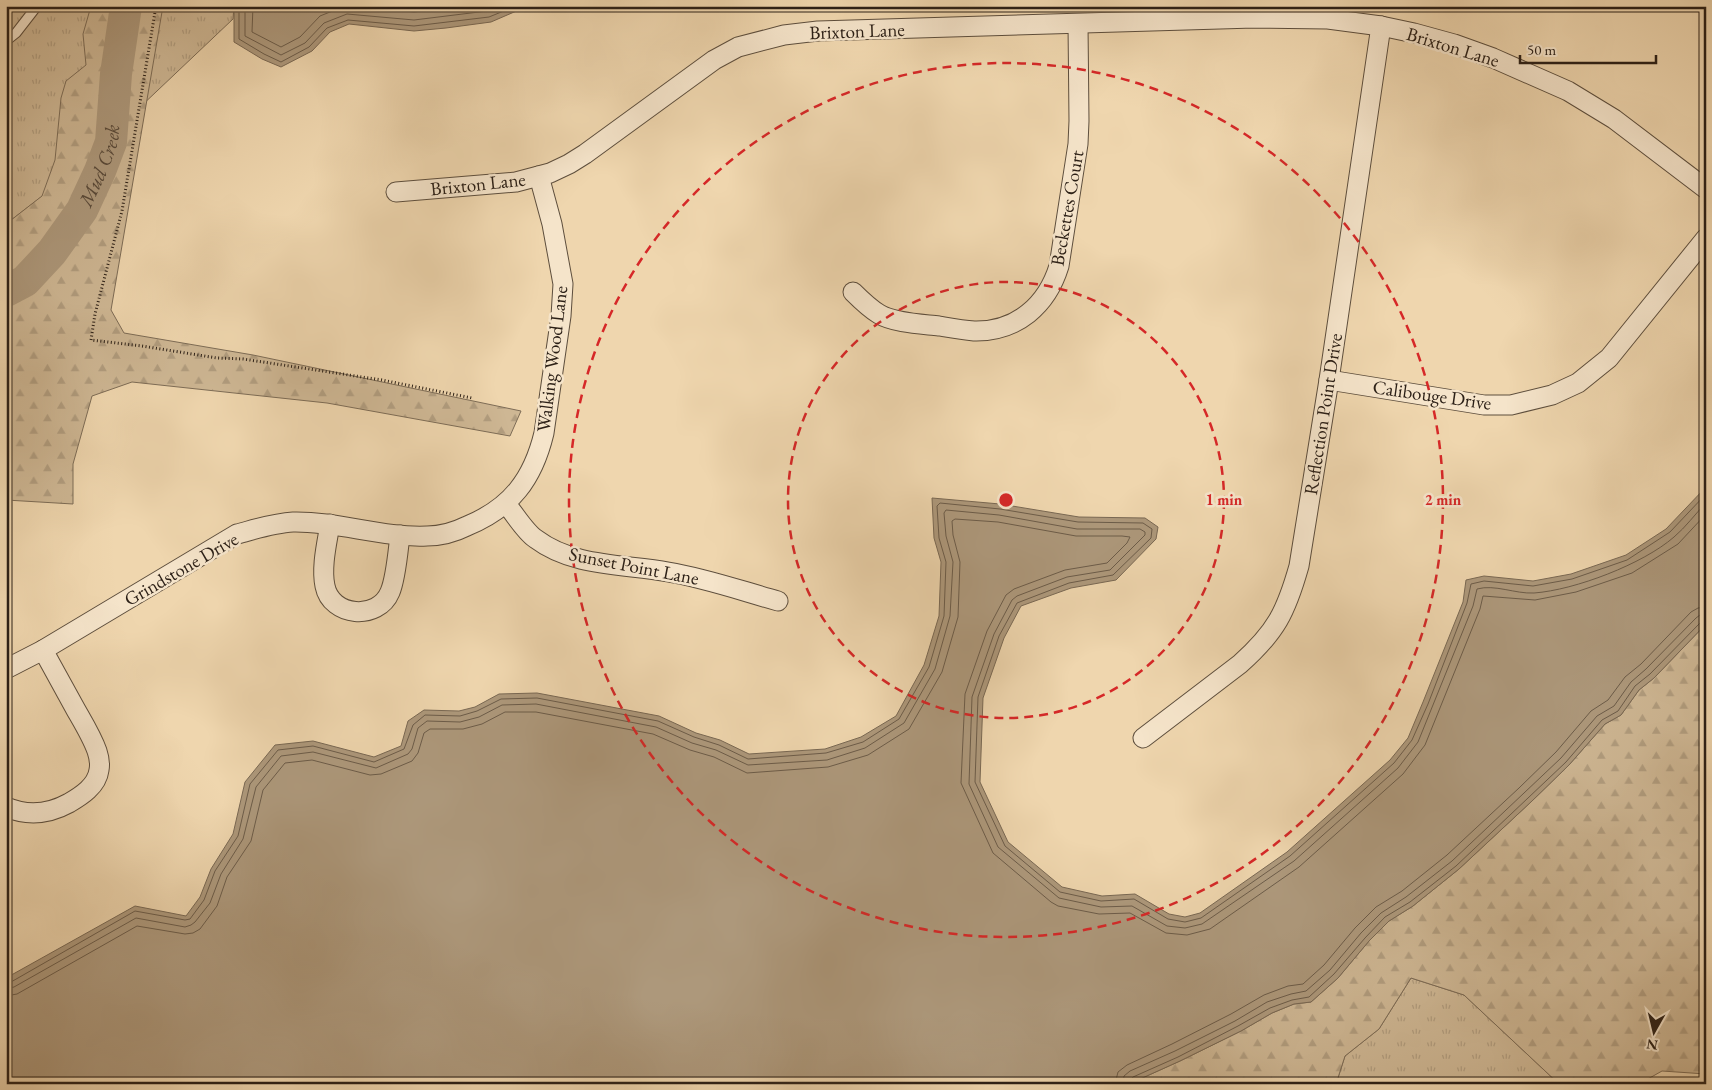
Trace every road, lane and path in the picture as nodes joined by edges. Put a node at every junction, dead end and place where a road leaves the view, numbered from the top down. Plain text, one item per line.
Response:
1 (37, 6) edge
2 (156, 6) edge
3 (1078, 24) junction
4 (1381, 26) junction
5 (6, 41) edge
6 (539, 176) junction
7 (1706, 189) edge
8 (396, 192) dead end
9 (1706, 238) edge
10 (852, 292) dead end
11 (1329, 380) junction
12 (472, 398) dead end
13 (506, 504) junction
14 (330, 524) junction
15 (400, 535) junction
16 (778, 601) dead end
17 (43, 650) junction
18 (6, 669) edge
19 (1143, 738) dead end
20 (6, 807) edge

1 - 5 lane
2 - 12 path
3 - 4 street, Brixton Lane
3 - 6 street, Brixton Lane
3 - 10 street, Beckettes Court
4 - 7 street, Brixton Lane
4 - 11 street, Reflection Point Drive
6 - 8 street, Brixton Lane
6 - 13 street, Walking Wood Lane
9 - 11 street, Calibouge Drive
11 - 19 street, Reflection Point Drive
13 - 15 street, Grindstone Drive
13 - 16 street, Sunset Point Lane
14 - 15 street, Grindstone Drive
14 - 15 street
14 - 17 street, Grindstone Drive
17 - 18 street, Grindstone Drive
17 - 20 street

